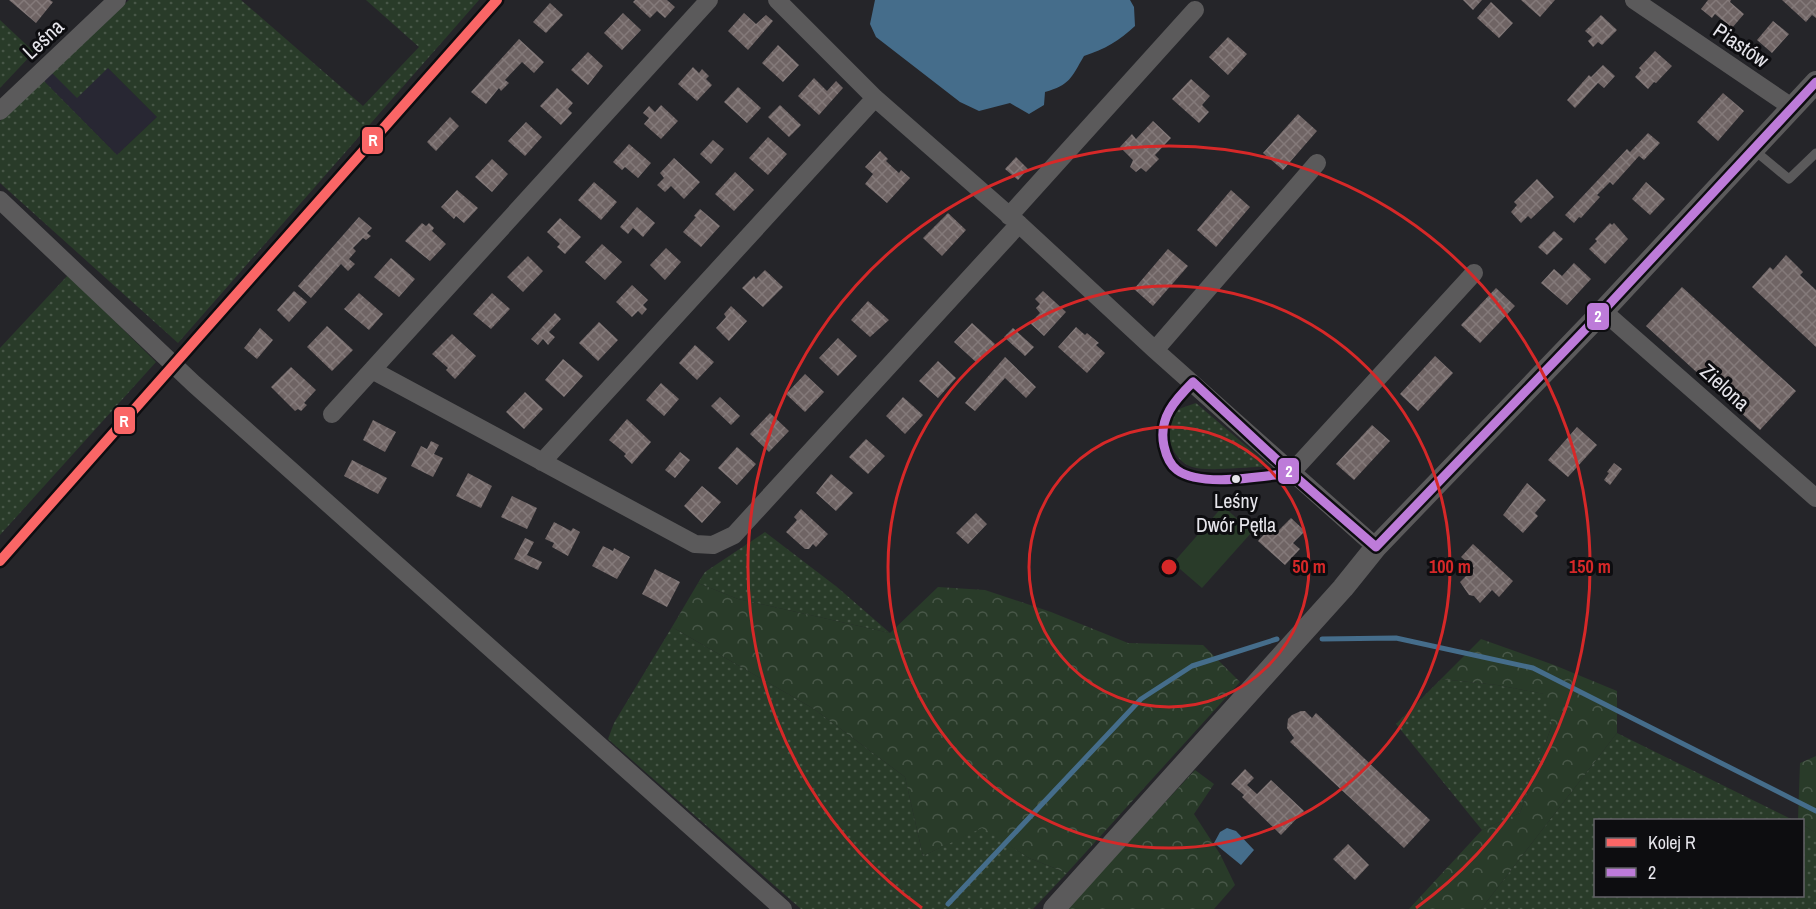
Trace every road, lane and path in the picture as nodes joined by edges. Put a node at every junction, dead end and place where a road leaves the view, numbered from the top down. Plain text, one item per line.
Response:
1 (117, 0) edge
2 (709, 0) edge
3 (777, 0) edge
4 (1634, 0) edge
5 (1196, 9) dead end
6 (1816, 82) edge
7 (875, 98) junction
8 (1793, 108) junction
9 (0, 111) edge
10 (1754, 150) junction
11 (1816, 153) edge
12 (1317, 163) dead end
13 (0, 200) edge
14 (1014, 220) junction
15 (1474, 273) dead end
16 (1595, 319) junction
17 (1155, 350) junction
18 (372, 370) junction
19 (1193, 382) junction
20 (332, 414) dead end
21 (542, 462) junction
22 (1291, 472) junction
23 (1816, 498) edge
24 (1376, 547) junction
25 (783, 909) edge
26 (1054, 909) edge

1 - 9 street, Leśna
2 - 18 street
3 - 7 street
4 - 8 street, Piastów
5 - 14 street
6 - 8 street
7 - 14 street
7 - 21 street
8 - 10 street
10 - 11 lane
10 - 16 street
12 - 17 street
13 - 25 street
14 - 17 street
14 - 21 street
15 - 22 street
16 - 23 street, Zielona
16 - 24 street
17 - 19 street
18 - 20 street
18 - 21 street
19 - 22 street
19 - 22 lane
22 - 24 street
24 - 26 street

